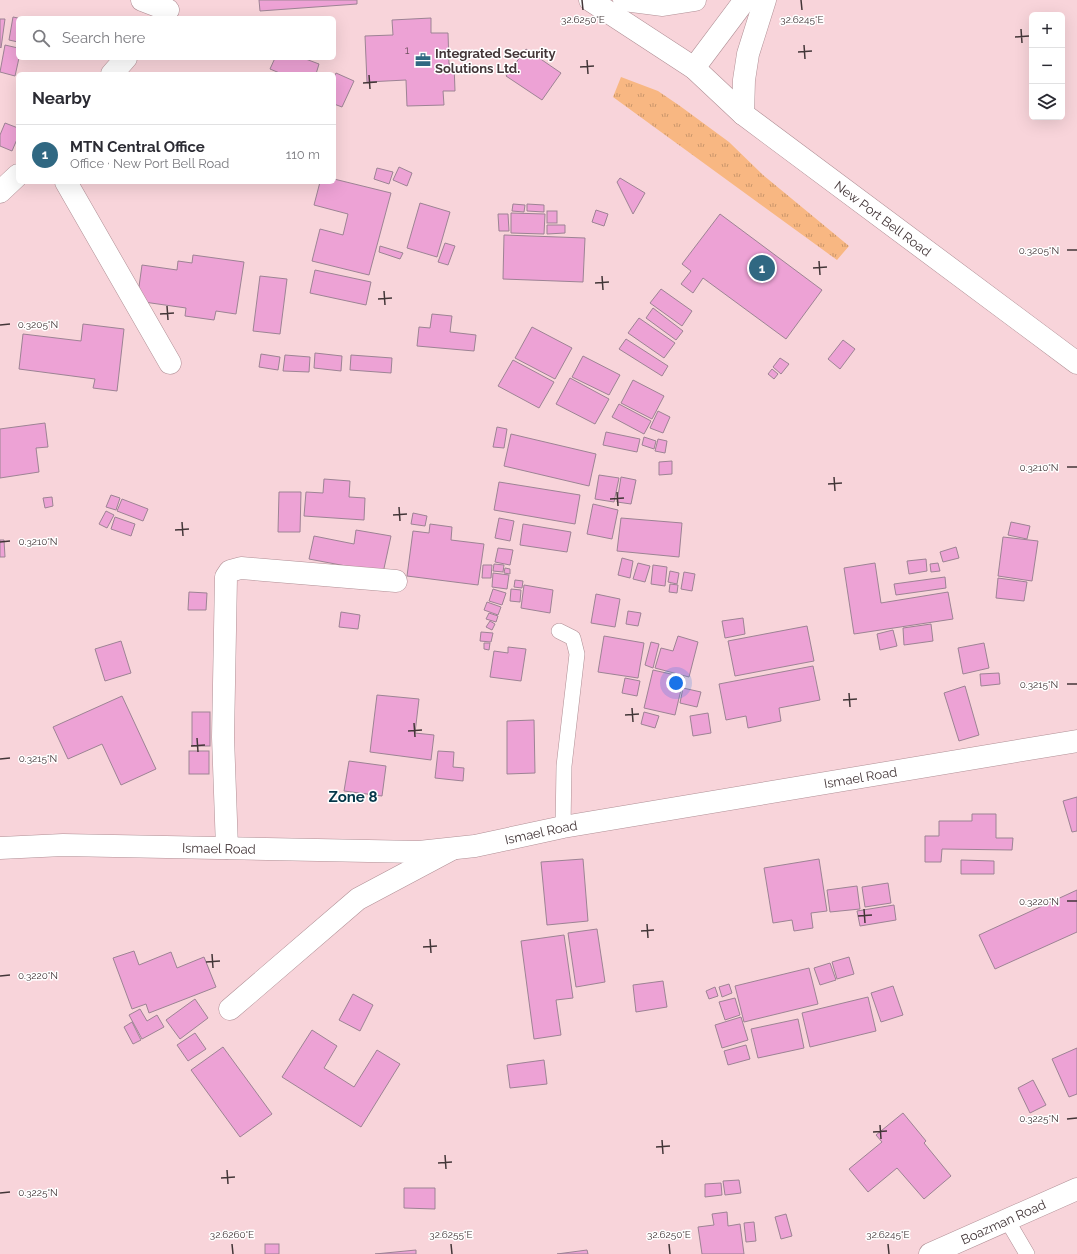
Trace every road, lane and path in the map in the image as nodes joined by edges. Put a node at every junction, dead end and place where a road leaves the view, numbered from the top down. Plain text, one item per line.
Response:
1 (142, 0) edge
2 (590, 0) edge
3 (624, 0) edge
4 (695, 0) edge
5 (745, 0) edge
6 (765, 0) edge
7 (169, 9) edge
8 (124, 60) edge
9 (694, 68) junction
10 (114, 72) edge
11 (743, 114) junction
12 (16, 176) edge
13 (67, 184) edge
14 (0, 192) edge
15 (170, 363) dead end
16 (1077, 363) edge
17 (396, 581) dead end
18 (559, 631) dead end
19 (1077, 741) edge
20 (563, 827) junction
21 (0, 848) edge
22 (227, 848) junction
23 (452, 849) junction
24 (230, 1009) dead end
25 (1077, 1189) edge
26 (1007, 1220) junction
27 (930, 1254) edge
28 (1027, 1254) edge

1 - 7 street
2 - 9 street, New Port Bell Road
3 - 4 street
5 - 9 street
6 - 11 street
8 - 10 street
9 - 11 street, New Port Bell Road
11 - 16 street, New Port Bell Road
12 - 14 street
13 - 15 street
17 - 22 street
18 - 20 lane
19 - 20 street, Ismael Road
20 - 23 street, Ismael Road
21 - 22 street, Ismael Road
22 - 23 street, Ismael Road
23 - 24 street
25 - 26 street, Boazman Road
26 - 27 street, Boazman Road
26 - 28 lane

